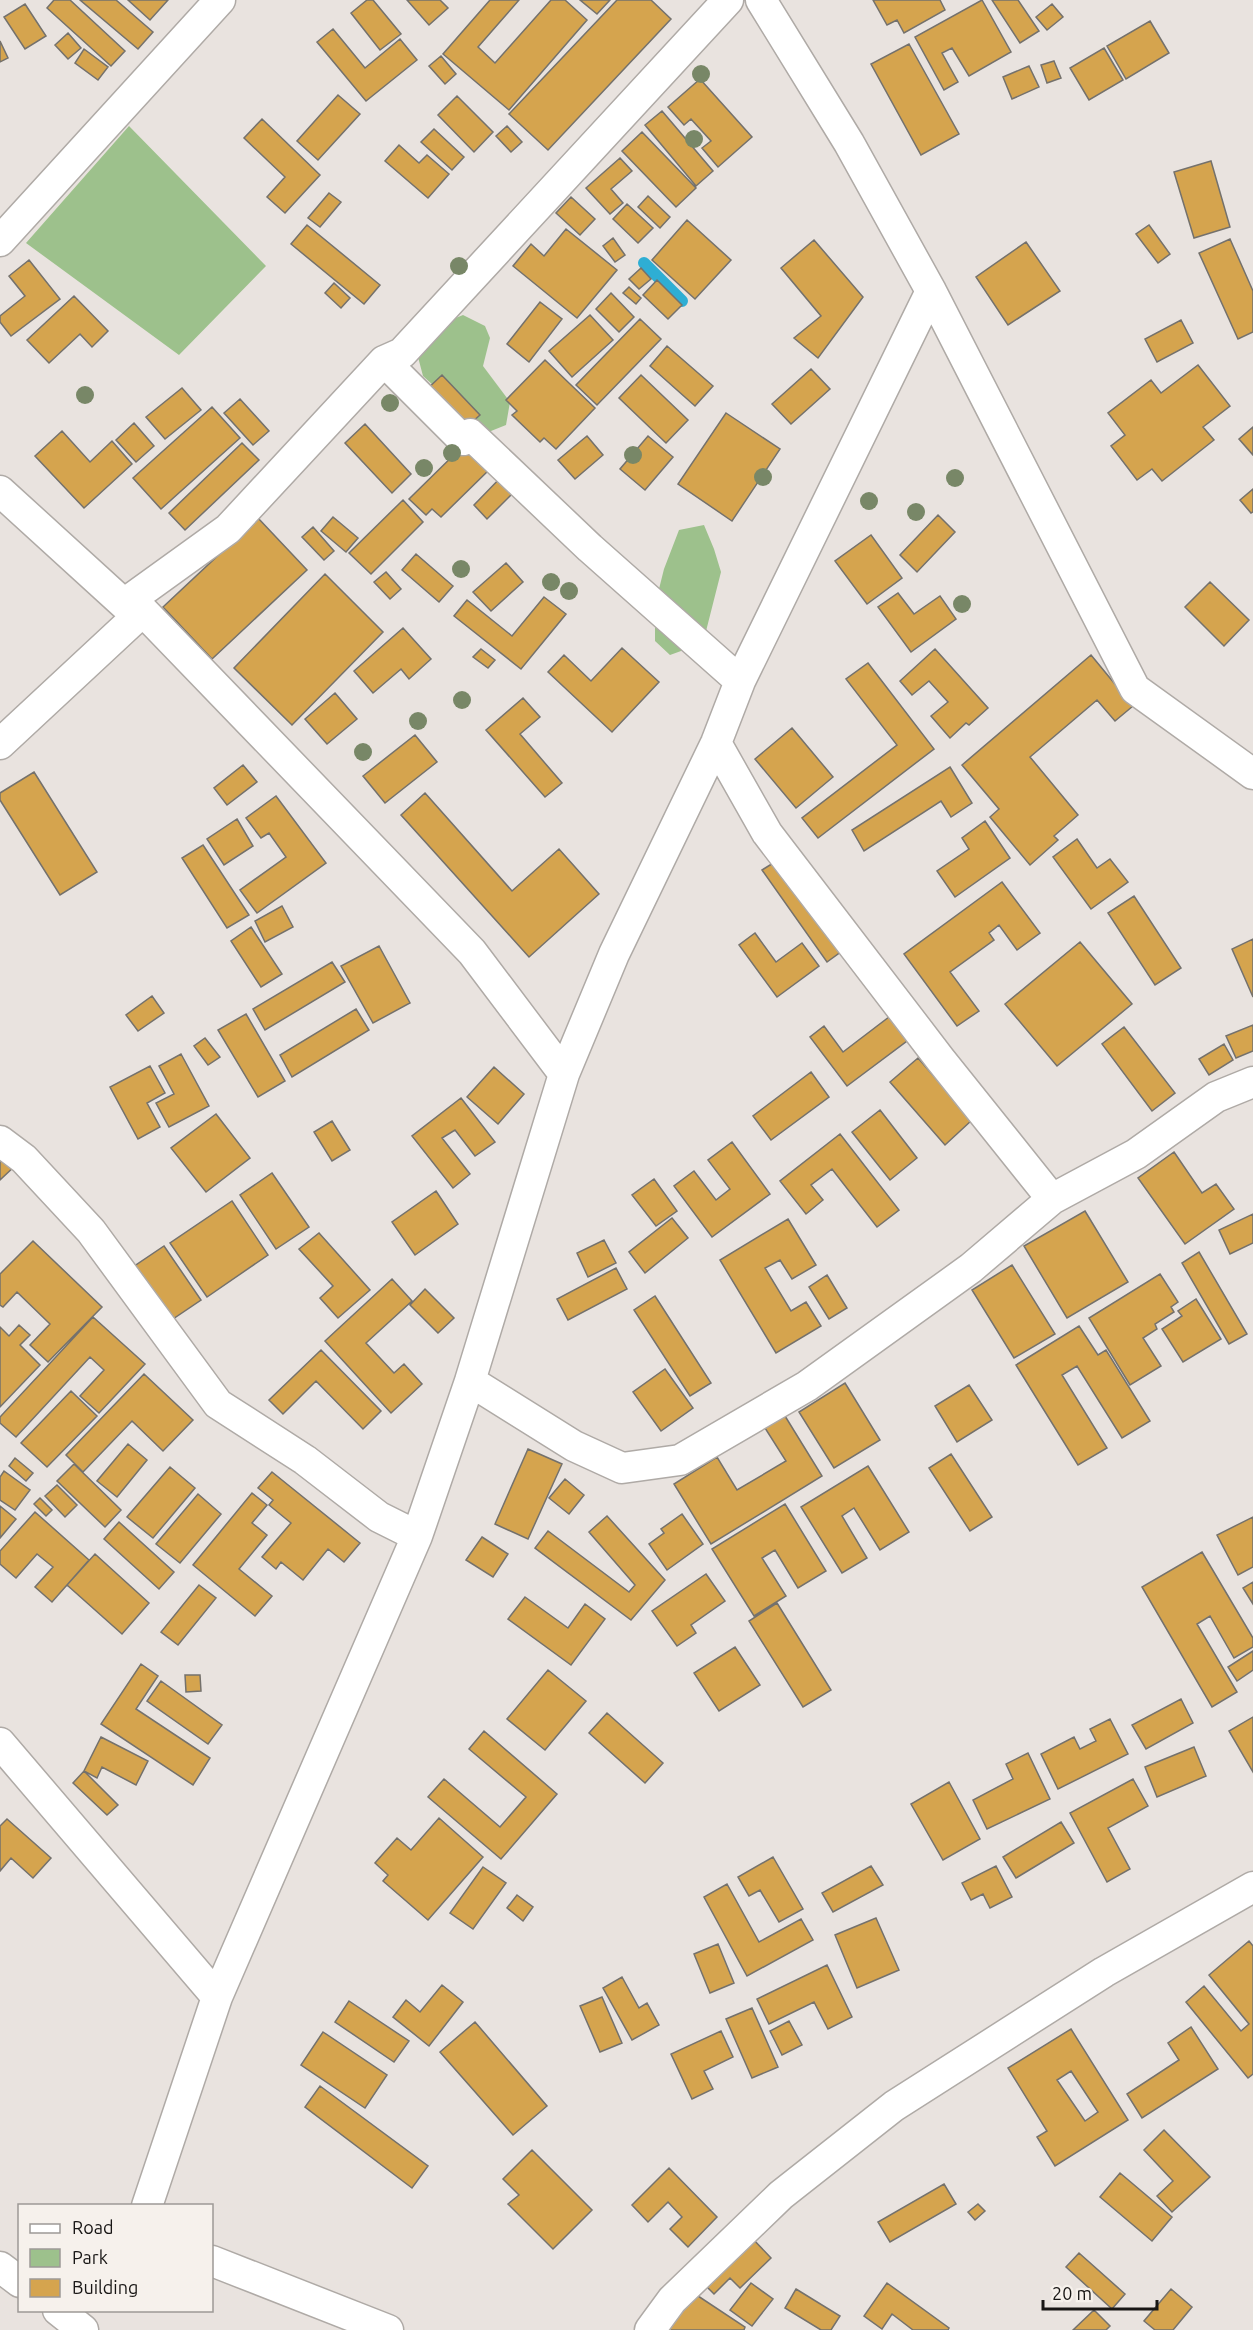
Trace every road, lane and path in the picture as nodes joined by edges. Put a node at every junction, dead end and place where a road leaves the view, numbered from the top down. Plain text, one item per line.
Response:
1 (220, 0) edge
2 (728, 0) edge
3 (761, 0) edge
4 (0, 241) edge
5 (931, 291) junction
6 (384, 360) junction
7 (0, 491) edge
8 (133, 608) junction
9 (740, 681) junction
10 (716, 743) junction
11 (0, 744) edge
12 (1253, 774) edge
13 (564, 1074) junction
14 (1253, 1082) edge
15 (0, 1141) edge
16 (1052, 1198) junction
17 (470, 1381) junction
18 (417, 1536) junction
19 (0, 1743) edge
20 (1253, 1887) edge
21 (217, 1997) junction
22 (147, 2204) edge
23 (213, 2262) edge
24 (0, 2267) edge
25 (18, 2280) edge
26 (61, 2312) edge
27 (94, 2312) edge
28 (84, 2330) edge
29 (388, 2330) edge
30 (650, 2330) edge

1 - 4 street
2 - 6 street
3 - 5 street
5 - 9 street
5 - 12 street
6 - 8 street
6 - 9 street
7 - 8 street
8 - 11 street
8 - 13 street
9 - 10 street
10 - 13 street
10 - 16 street
13 - 17 street
14 - 16 street
15 - 18 street
16 - 17 street
17 - 18 street
18 - 21 street
19 - 21 street
20 - 30 street
21 - 22 street
23 - 29 street
24 - 25 street
26 - 28 street
27 - 28 street

